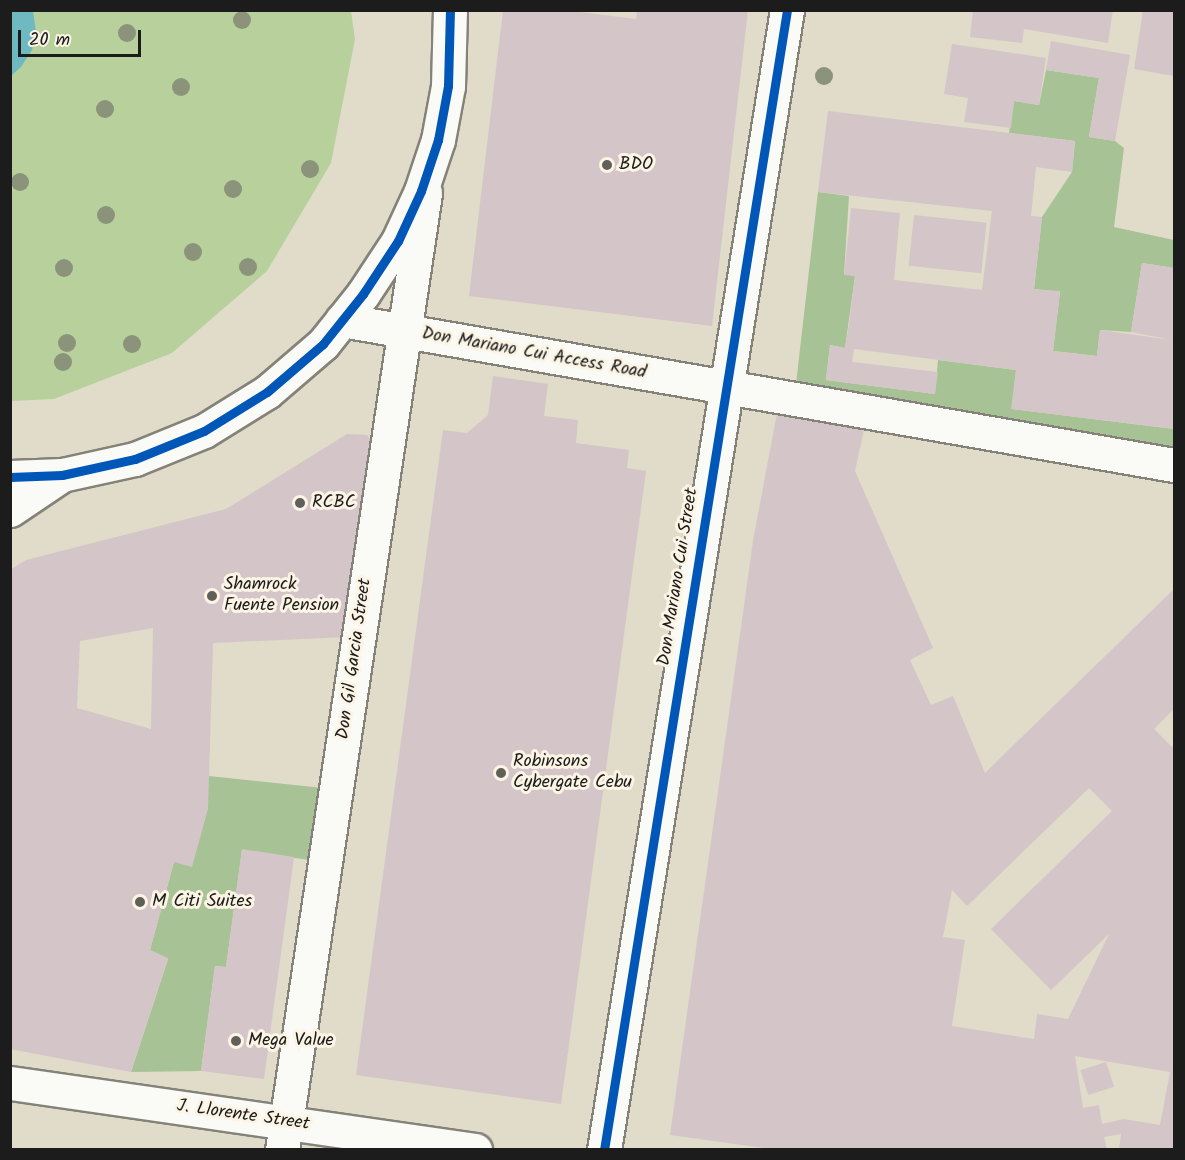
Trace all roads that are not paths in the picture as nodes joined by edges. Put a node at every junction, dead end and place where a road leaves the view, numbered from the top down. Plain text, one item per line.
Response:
1 (450, 10) edge
2 (787, 10) edge
3 (429, 168) junction
4 (342, 320) junction
5 (404, 332) junction
6 (726, 387) junction
7 (1174, 465) edge
8 (62, 475) junction
9 (10, 477) edge
10 (10, 495) edge
11 (10, 510) edge
12 (10, 1083) edge
13 (284, 1136) edge
14 (475, 1149) edge
15 (604, 1149) edge

1 - 3 street
2 - 6 street, Don Mariano Cui Street
3 - 4 street
3 - 5 street, Don Gil Garcia Street
4 - 5 street, Don Mariano Cui Access Road
4 - 8 street
5 - 6 street, Don Mariano Cui Access Road
5 - 13 street, Don Gil Garcia Street
6 - 7 street, Don Mariano Cui Access Road
6 - 15 street, Don Mariano Cui Street
8 - 9 street
8 - 10 street
8 - 11 street
12 - 13 street, J. Llorente Street
13 - 14 street, J. Llorente Street

